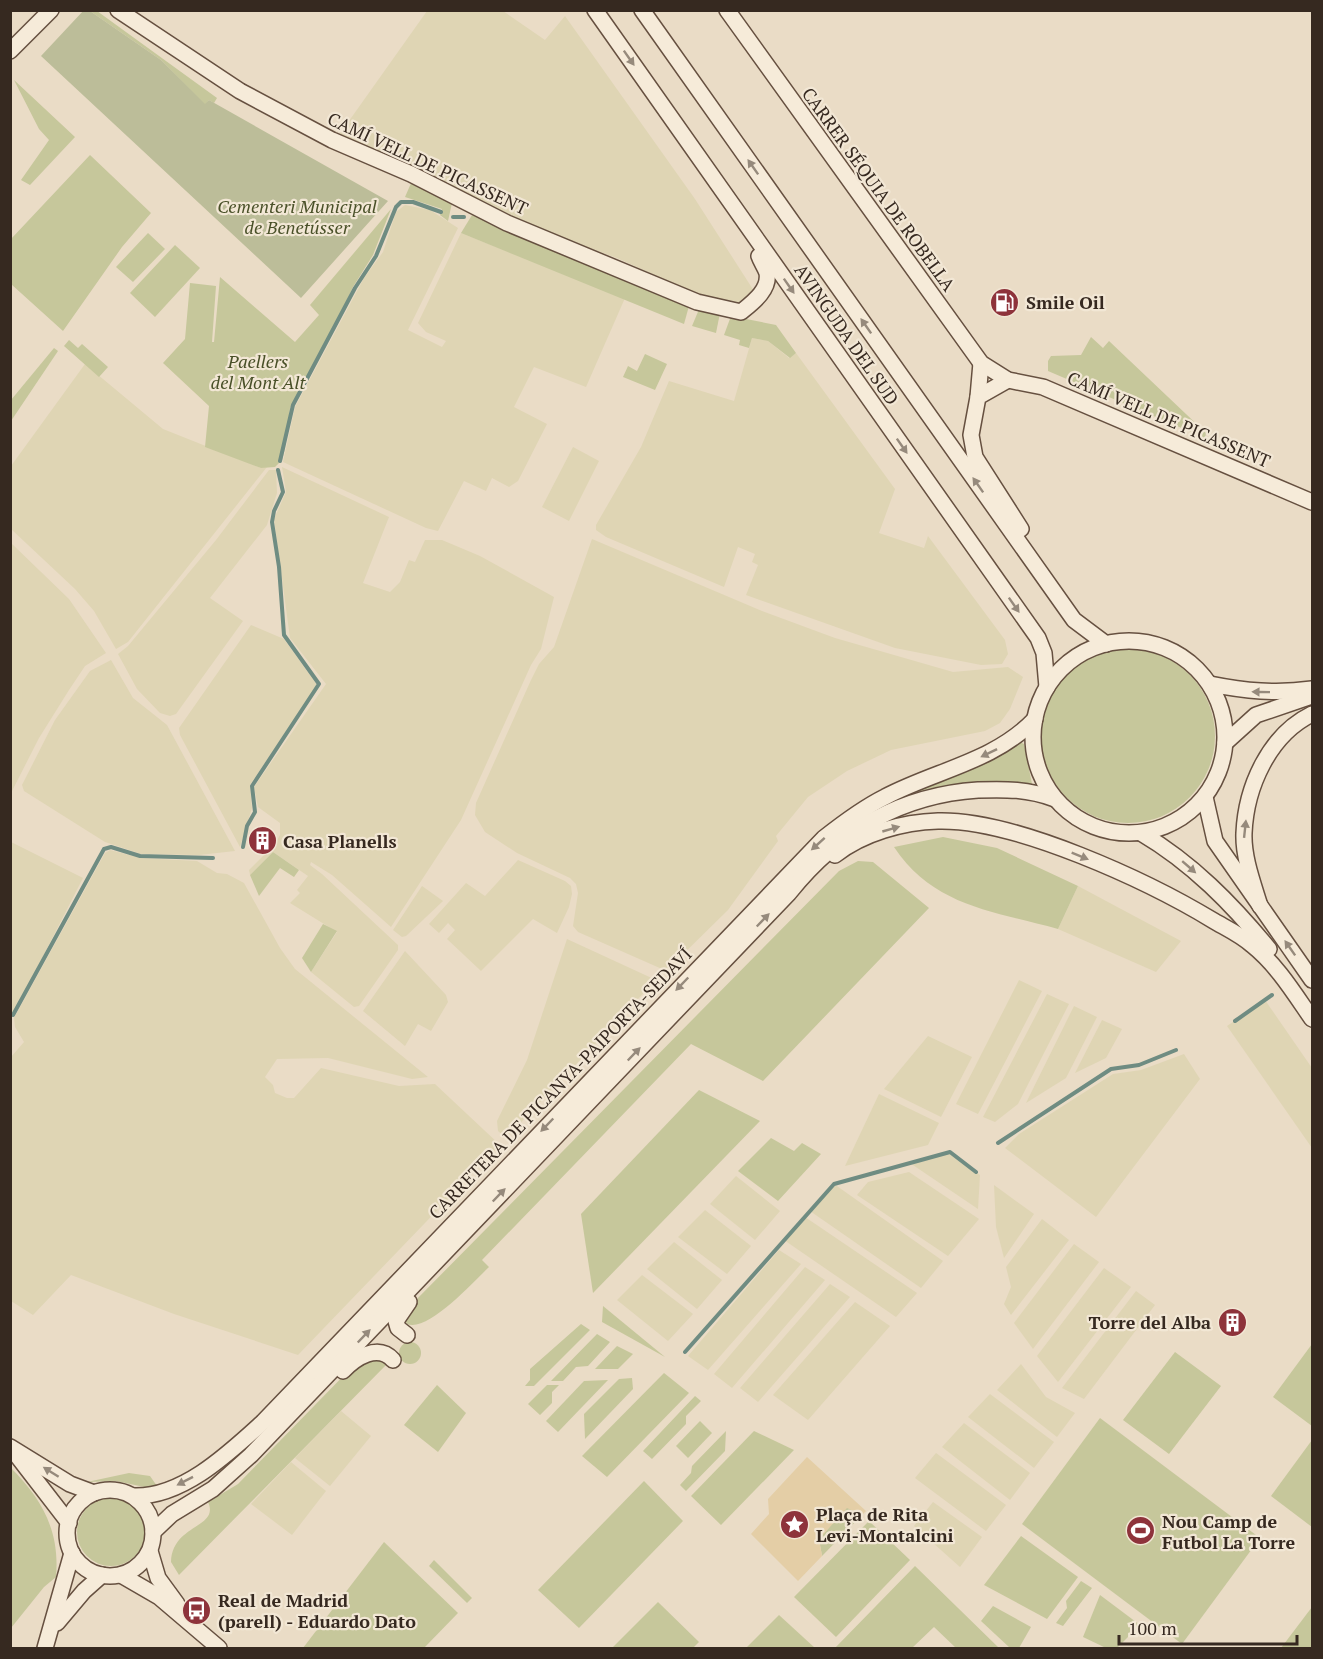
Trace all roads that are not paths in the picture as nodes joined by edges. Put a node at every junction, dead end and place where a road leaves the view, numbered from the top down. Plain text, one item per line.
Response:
1 (51, 10) edge
2 (118, 10) edge
3 (595, 10) edge
4 (642, 10) edge
5 (727, 10) edge
6 (10, 51) edge
7 (754, 236) junction
8 (981, 363) junction
9 (1008, 380) junction
10 (978, 397) junction
11 (1312, 502) edge
12 (1047, 582) junction
13 (1106, 644) junction
14 (1210, 684) junction
15 (1047, 687) junction
16 (1312, 688) edge
17 (1312, 696) edge
18 (1312, 714) edge
19 (1035, 719) junction
20 (1225, 743) junction
21 (1205, 797) junction
22 (1055, 799) junction
23 (1141, 833) junction
24 (789, 893) junction
25 (1260, 906) junction
26 (1312, 980) edge
27 (1312, 1009) edge
28 (1312, 1018) edge
29 (468, 1228) junction
30 (407, 1335) dead end
31 (393, 1360) dead end
32 (10, 1447) edge
33 (213, 1489) junction
34 (94, 1493) junction
35 (133, 1497) junction
36 (69, 1523) junction
37 (153, 1532) junction
38 (150, 1551) junction
39 (72, 1553) junction
40 (102, 1575) junction
41 (121, 1575) junction
42 (199, 1629) junction
43 (51, 1630) junction
44 (45, 1648) edge
45 (219, 1648) edge

1 - 6 main road
2 - 7 main road, CAMÍ VELL DE PICASSENT
3 -> 7 main road, AVINGUDA DEL SUD
12 -> 4 main road, AVINGUDA DEL SUD
5 - 8 main road, CARRER SÉQUIA DE ROBELLA
7 -> 15 main road, AVINGUDA DEL SUD
8 - 9 main road, CARRER SÉQUIA DE ROBELLA
8 - 10 main road
9 - 10 main road
9 - 11 main road, CAMÍ VELL DE PICASSENT
10 - 12 main road
12 - 13 main road, AVINGUDA DEL SUD
13 - 14 main road
13 - 15 main road
16 -> 14 main road
14 - 20 main road
15 - 19 main road
17 - 20 main road
25 -> 18 main road
19 - 22 main road
19 -> 35 main road, CARRETERA DE PICANYA-PAIPORTA-SEDAVÍ
20 - 21 main road
21 - 23 main road
21 - 25 main road
22 - 23 main road
22 - 24 main road, CARRETERA DE PICANYA-PAIPORTA-SEDAVÍ
23 -> 27 main road
24 -> 28 main road
29 -> 24 main road, CARRETERA DE PICANYA-PAIPORTA-SEDAVÍ
26 -> 25 main road
29 - 30 main road
33 -> 29 main road, CARRETERA DE PICANYA-PAIPORTA-SEDAVÍ
31 - 33 main road
34 -> 32 main road
32 - 36 main road
33 - 37 main road, CARRETERA DE PICANYA-PAIPORTA-SEDAVÍ
34 - 35 main road
34 - 36 main road
35 - 37 main road
36 - 39 main road
37 - 38 main road
38 - 41 main road
38 - 42 main road
39 - 40 main road
39 - 43 main road
40 - 41 main road
40 - 43 main road
41 - 42 main road
42 - 45 main road
43 - 44 main road

